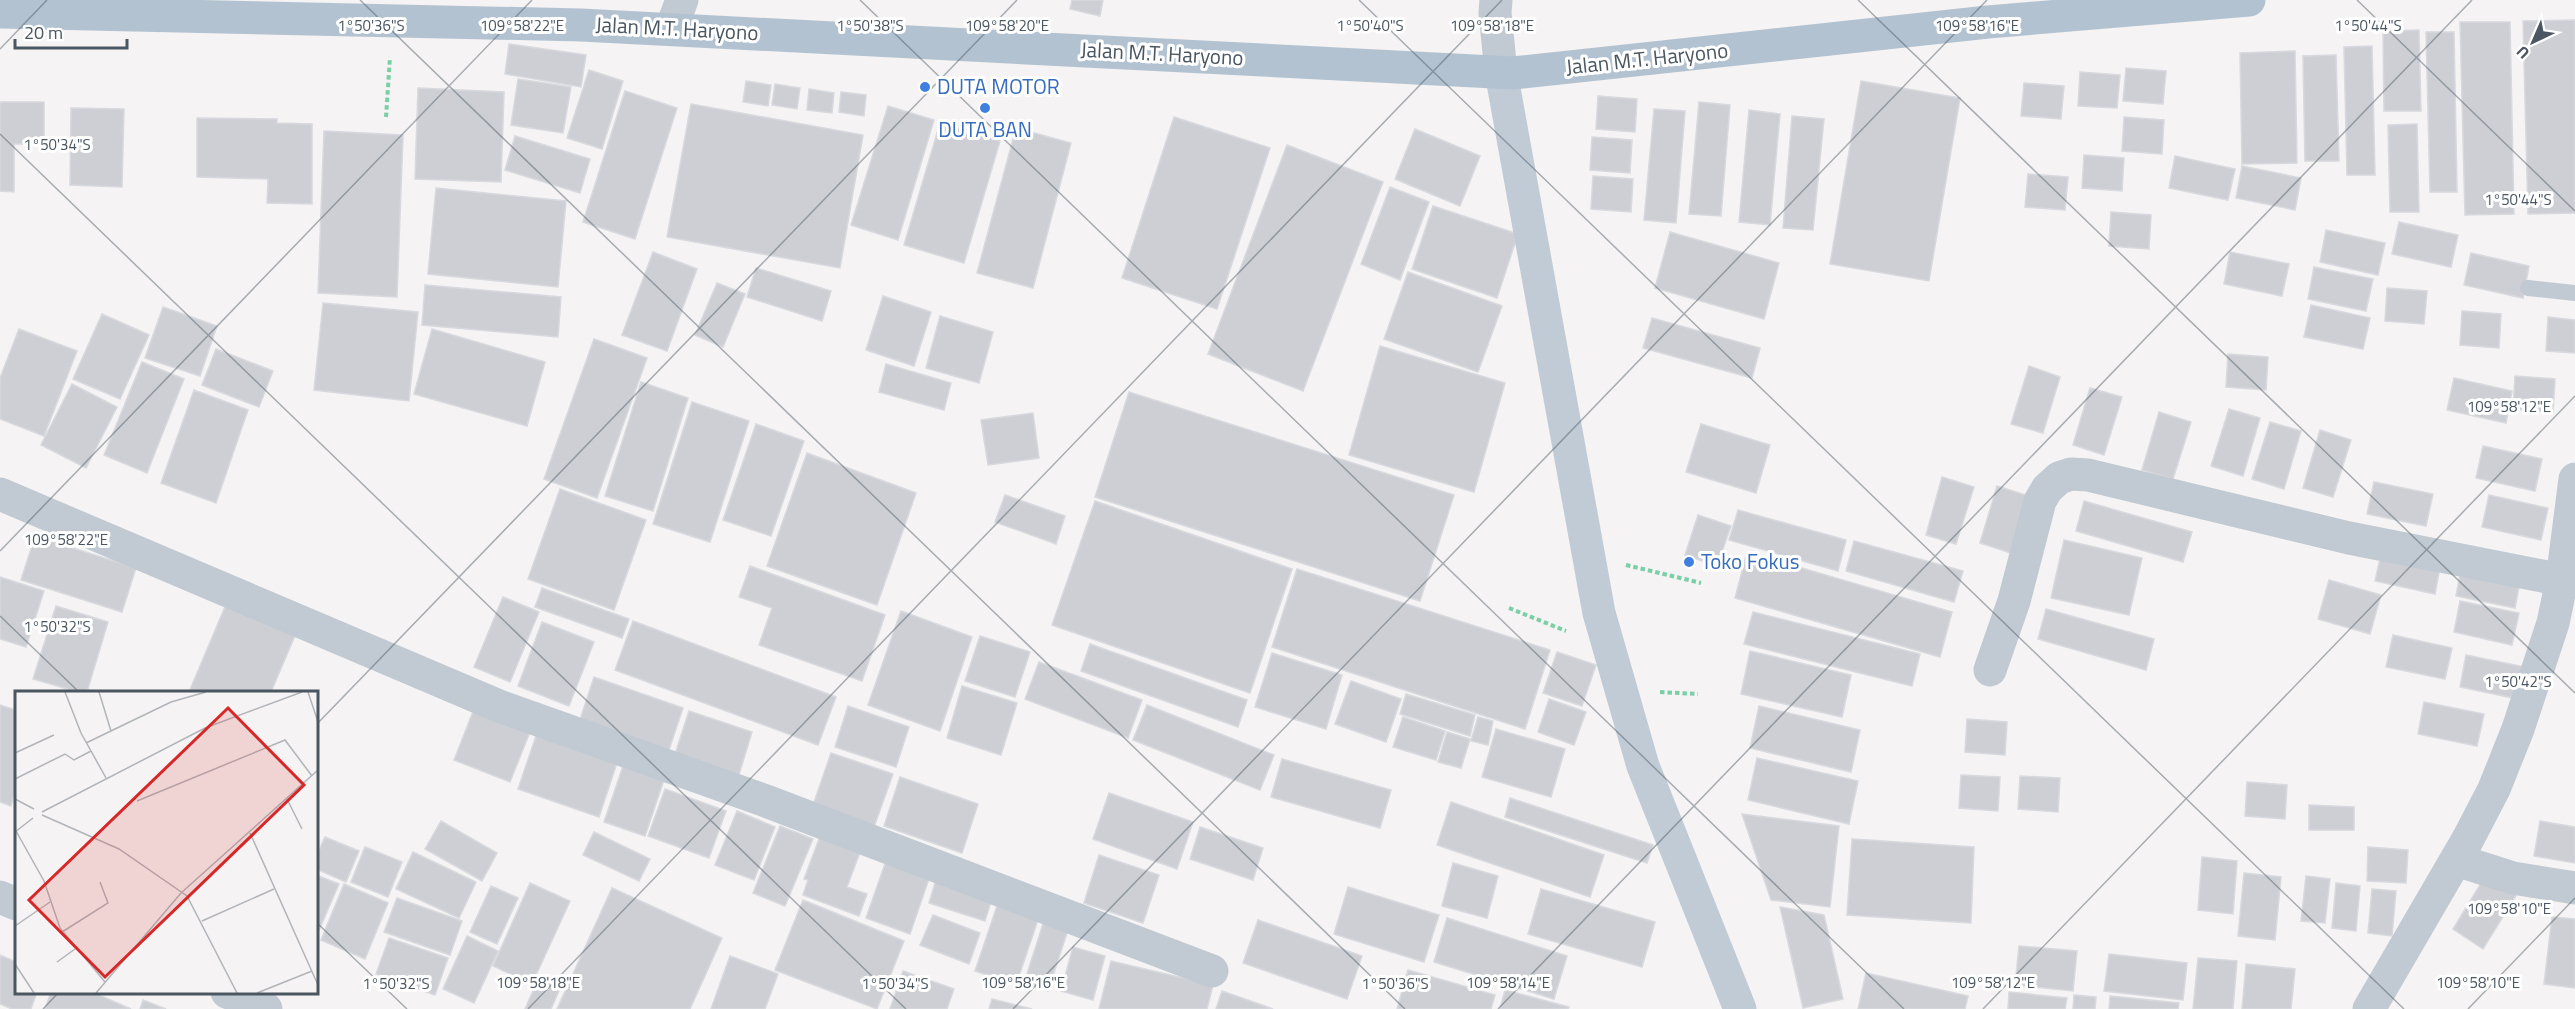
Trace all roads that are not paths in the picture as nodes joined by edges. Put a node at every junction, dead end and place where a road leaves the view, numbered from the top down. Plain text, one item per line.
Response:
1 (1496, 0) edge
2 (2249, 0) edge
3 (196, 8) edge
4 (0, 12) edge
5 (677, 14) edge
6 (1501, 72) junction
7 (2528, 288) dead end
8 (2575, 293) edge
9 (2575, 478) edge
10 (0, 494) edge
11 (2562, 580) junction
12 (1990, 670) dead end
13 (2456, 860) junction
14 (2575, 888) edge
15 (0, 897) edge
16 (15, 904) edge
17 (1212, 971) dead end
18 (229, 994) edge
19 (266, 1009) edge
20 (1740, 1009) edge
21 (2369, 1009) edge

1 - 6 street
2 - 6 main road, Jalan M.T. Haryono
3 - 4 main road, Jalan M.T. Haryono
3 - 5 main road, Jalan M.T. Haryono
5 - 6 main road, Jalan M.T. Haryono
6 - 20 street
7 - 8 lane
9 - 11 street
10 - 17 street
11 - 12 street
11 - 13 street
13 - 14 street
13 - 21 street
15 - 16 street
18 - 19 street

